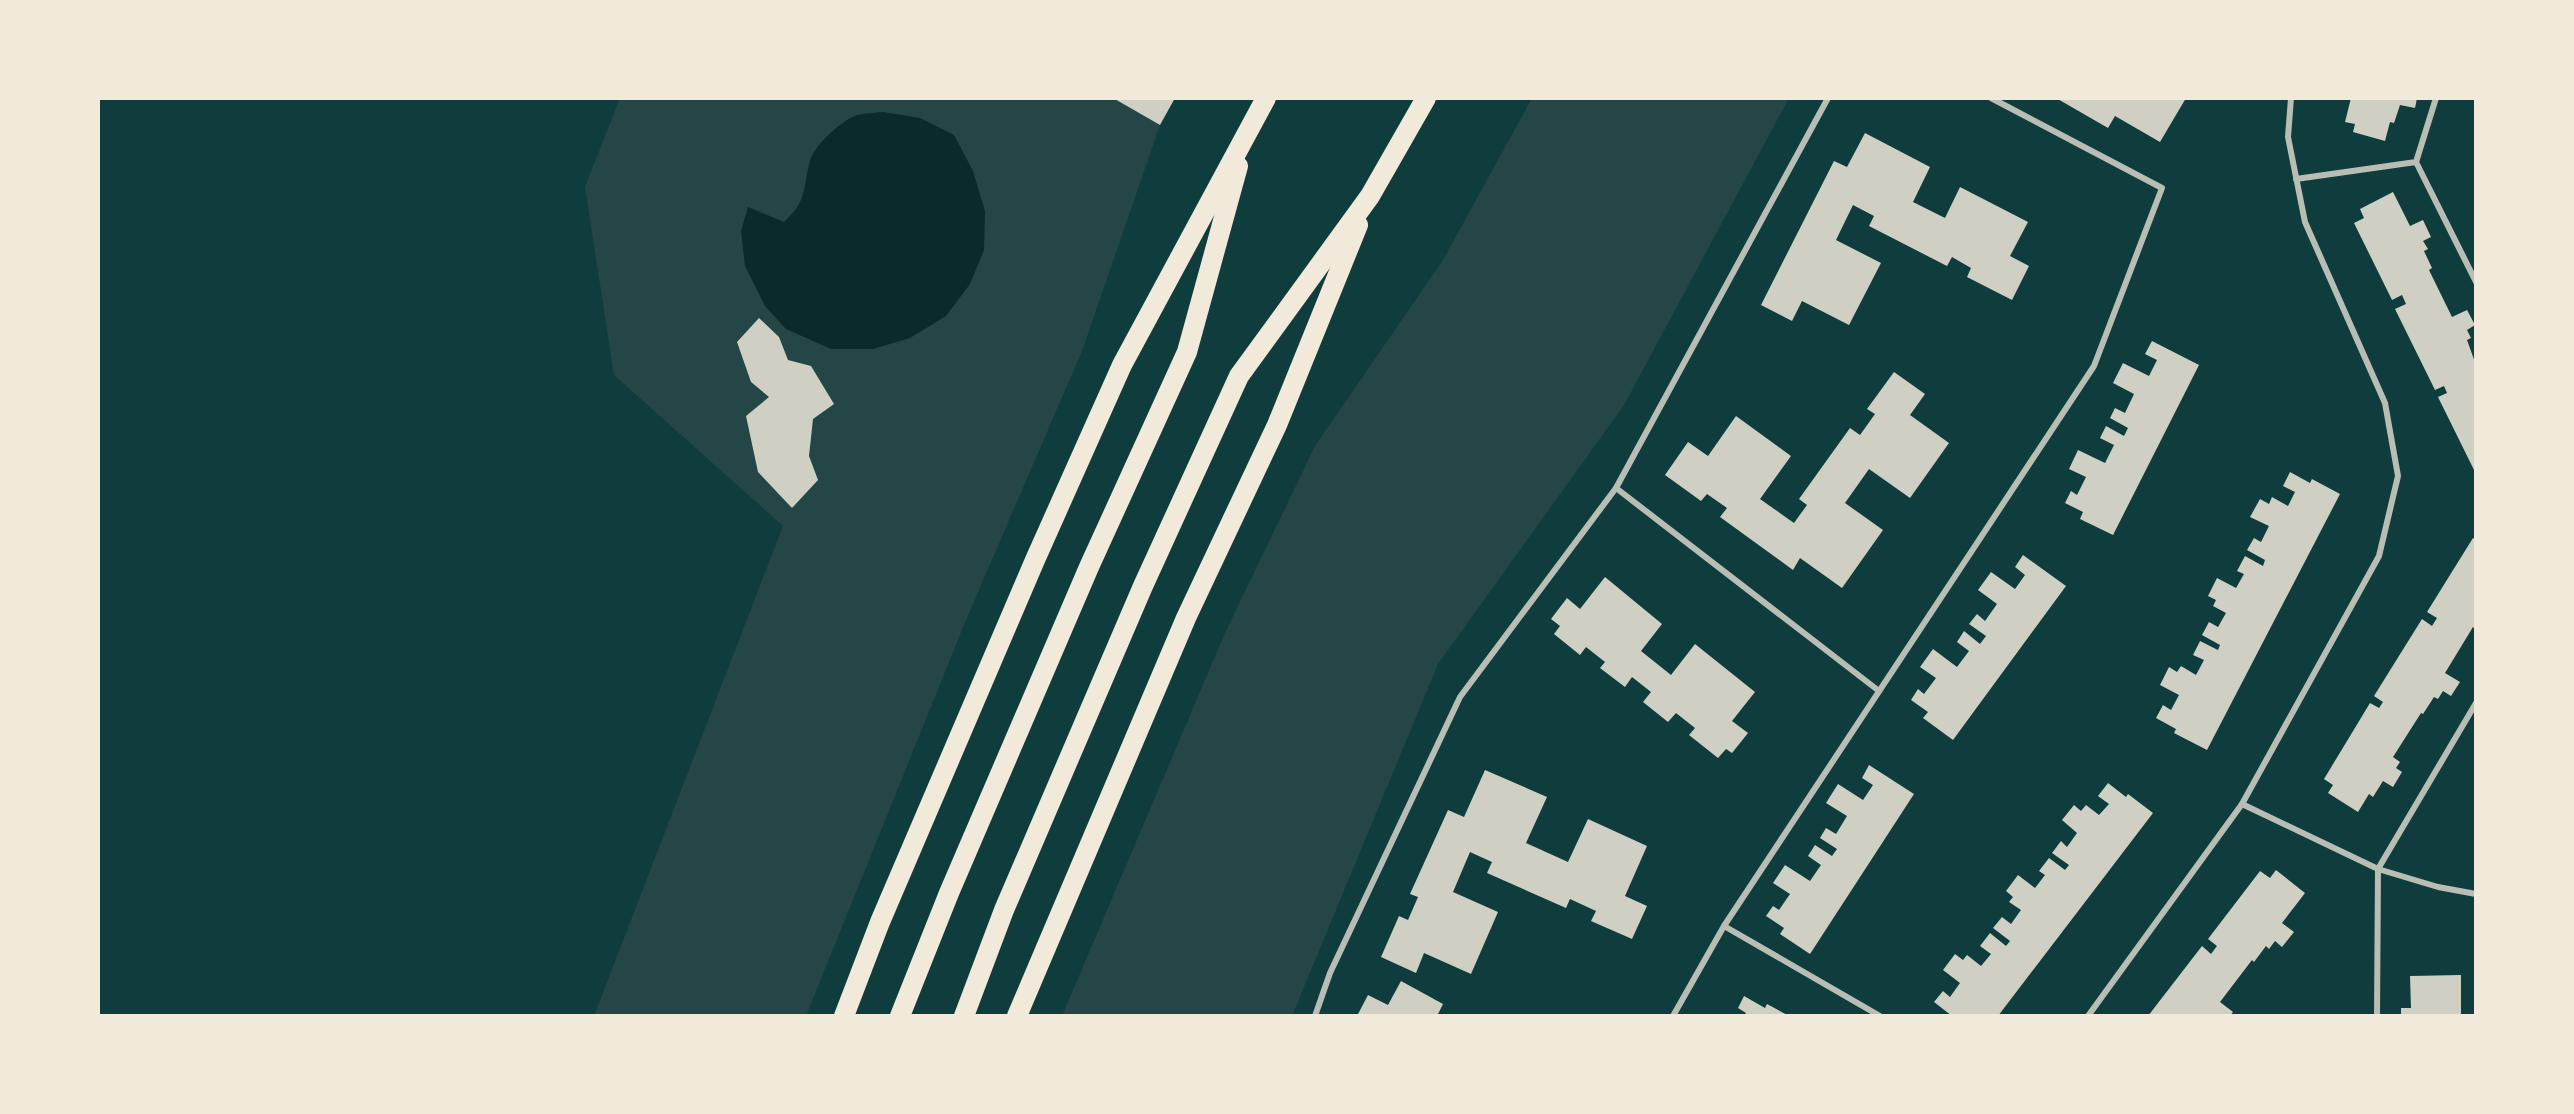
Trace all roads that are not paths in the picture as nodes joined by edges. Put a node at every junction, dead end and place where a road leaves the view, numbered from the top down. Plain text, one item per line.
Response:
1 (1266, 98) edge
2 (1426, 98) edge
3 (1828, 98) edge
4 (1991, 98) edge
5 (2291, 98) edge
6 (2436, 98) edge
7 (1248, 130) junction
8 (2416, 162) junction
9 (2296, 179) junction
10 (1370, 196) junction
11 (2476, 282) edge
12 (1616, 488) junction
13 (1879, 691) junction
14 (2476, 703) edge
15 (2242, 804) junction
16 (2378, 869) junction
17 (2476, 894) edge
18 (1724, 926) junction
19 (844, 1016) edge
20 (900, 1016) edge
21 (964, 1016) edge
22 (1017, 1016) edge
23 (1315, 1016) edge
24 (1673, 1016) edge
25 (1880, 1016) edge
26 (2088, 1016) edge
27 (2377, 1016) edge

1 - 7 main road
2 - 10 main road
3 - 12 lane
4 - 13 lane
5 - 9 lane
6 - 8 lane
7 - 19 main road
7 - 20 main road
8 - 9 lane
8 - 11 lane
9 - 15 lane
10 - 21 main road
10 - 22 main road
12 - 13 lane
12 - 23 lane
13 - 18 lane
14 - 16 lane
15 - 16 lane
15 - 26 lane
16 - 17 lane
16 - 27 lane
18 - 24 lane
18 - 25 lane

